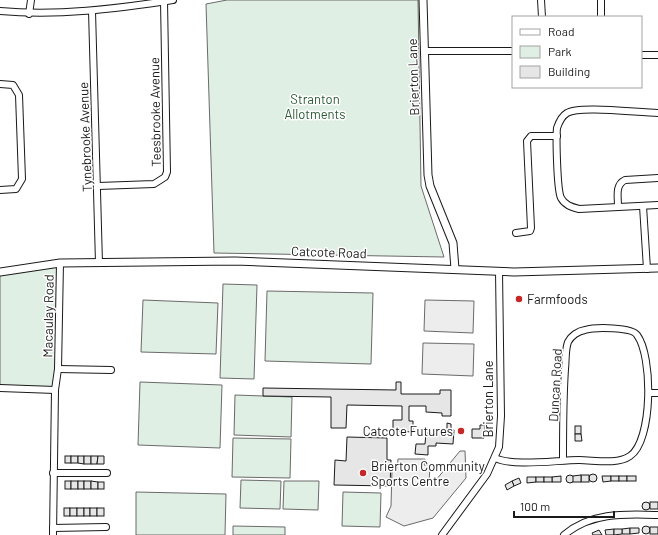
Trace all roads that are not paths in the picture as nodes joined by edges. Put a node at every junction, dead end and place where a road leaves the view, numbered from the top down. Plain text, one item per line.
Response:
1 (31, 0) edge
2 (173, 0) edge
3 (423, 0) edge
4 (541, 0) edge
5 (601, 0) edge
6 (164, 2) junction
7 (139, 3) edge
8 (0, 11) edge
9 (92, 11) junction
10 (29, 14) junction
11 (542, 16) edge
12 (601, 16) edge
13 (424, 50) junction
14 (512, 51) edge
15 (642, 54) edge
16 (658, 55) edge
17 (0, 84) edge
18 (658, 113) edge
19 (557, 136) junction
20 (658, 178) edge
21 (98, 186) junction
22 (0, 190) edge
23 (658, 205) edge
24 (618, 206) junction
25 (643, 206) junction
26 (516, 233) dead end
27 (99, 263) junction
28 (60, 264) junction
29 (658, 268) edge
30 (455, 269) junction
31 (647, 269) junction
32 (499, 271) junction
33 (0, 272) edge
34 (58, 369) junction
35 (111, 370) dead end
36 (0, 388) edge
37 (55, 390) junction
38 (649, 393) junction
39 (658, 393) edge
40 (496, 458) junction
41 (563, 460) junction
42 (107, 472) dead end
43 (53, 473) junction
44 (658, 515) edge
45 (106, 527) dead end
46 (53, 528) junction
47 (53, 535) edge
48 (442, 535) edge
49 (564, 535) edge

1 - 10 street
2 - 6 street
3 - 13 street, Brierton Lane
4 - 11 street
5 - 12 street
6 - 7 street
6 - 21 street, Teesbrooke Avenue
7 - 9 street
8 - 10 street
9 - 10 street
9 - 21 street, Tynebrooke Avenue
13 - 14 street
13 - 30 street, Brierton Lane
15 - 16 street
17 - 22 street
18 - 19 street
19 - 24 street
19 - 26 street
20 - 24 street
21 - 27 street, Tynebrooke Avenue
23 - 25 street
24 - 25 street
25 - 31 street
27 - 28 street, Catcote Road
27 - 30 street, Catcote Road
28 - 33 street, Catcote Road
28 - 34 street, Macaulay Road
29 - 31 street, Catcote Road
30 - 32 street, Catcote Road
31 - 32 street, Catcote Road
32 - 40 street, Brierton Lane
34 - 35 street, Macaulay Road
34 - 37 street, Macaulay Road
36 - 37 street
37 - 43 street, Macaulay Road
38 - 39 street
38 - 41 street, Duncan Road
38 - 41 street, Duncan Road
40 - 41 street, Duncan Road
40 - 48 street, Brierton Lane
42 - 43 street
43 - 46 street, Macaulay Road
44 - 49 street
45 - 46 street
46 - 47 street, Macaulay Road

